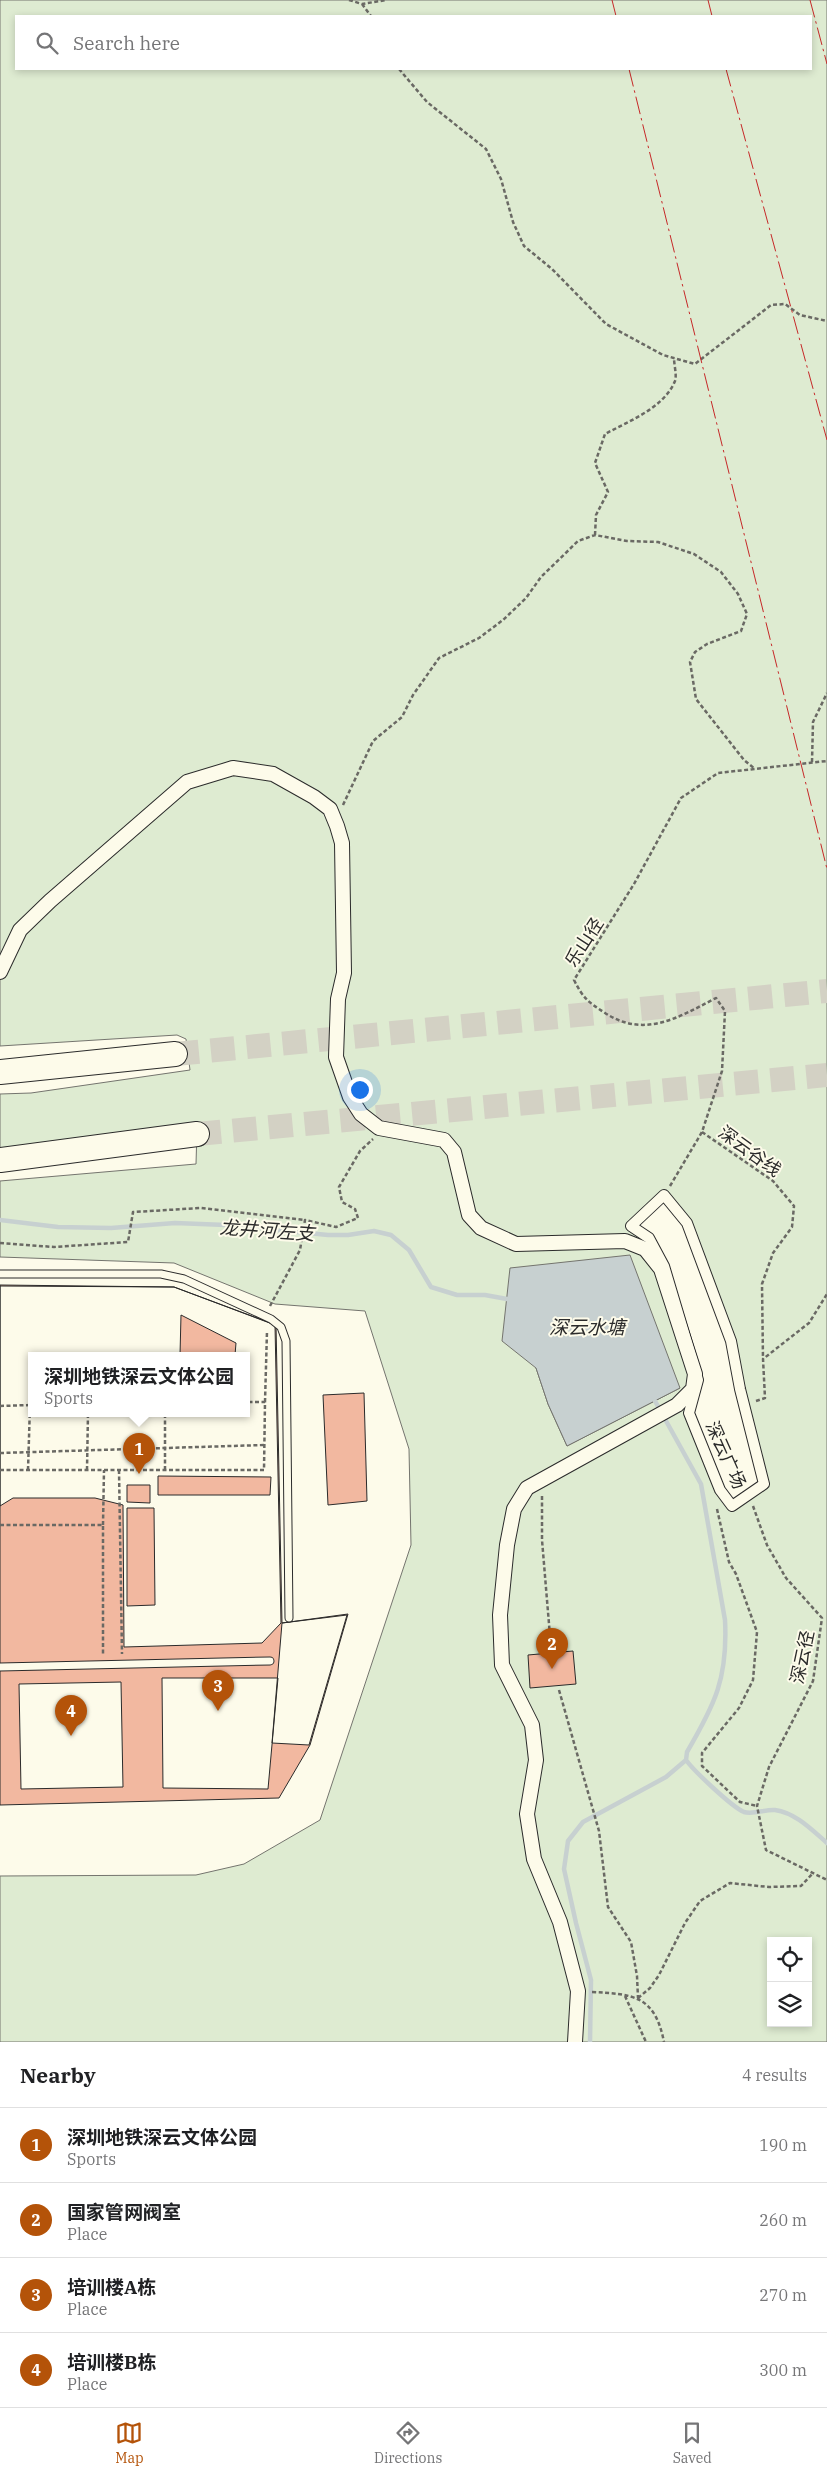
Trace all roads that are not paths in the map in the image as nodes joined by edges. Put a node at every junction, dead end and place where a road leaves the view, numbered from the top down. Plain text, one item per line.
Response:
1 (0, 972) edge
2 (175, 1054) tunnel mouth
3 (0, 1063) edge
4 (64, 1065) junction
5 (0, 1072) edge
6 (197, 1134) tunnel mouth
7 (0, 1160) edge
8 (0, 1274) edge
9 (748, 1495) joint
10 (289, 1618) dead end
11 (270, 1661) dead end
12 (0, 1667) edge
13 (574, 2042) edge

1 - 13 street
2 - 4 highway
3 - 4 street
4 - 5 highway
6 - 7 highway
8 - 10 lane
9 - 9 street, 深云广场
11 - 12 lane

